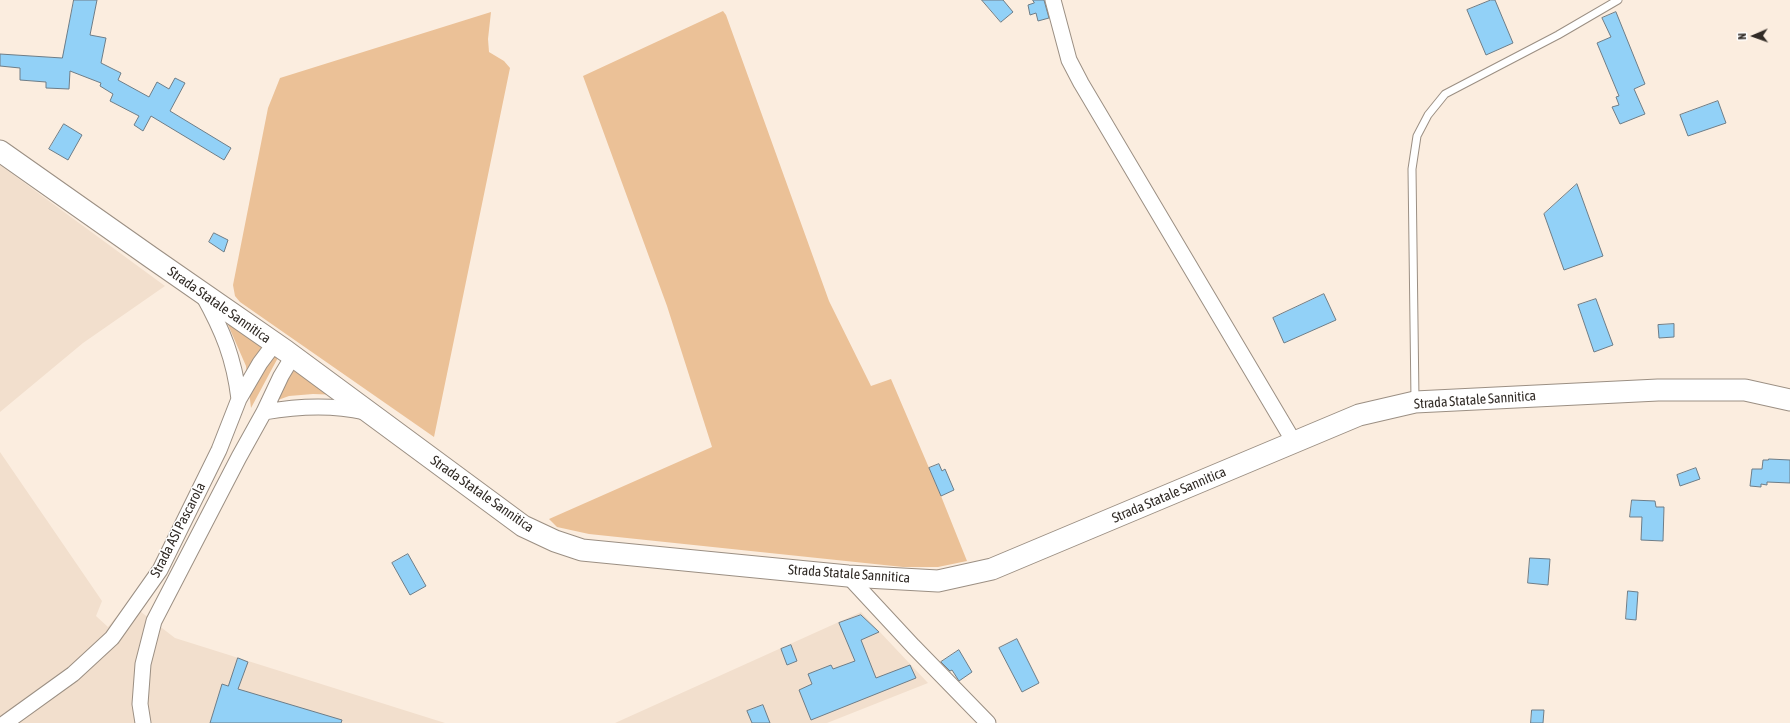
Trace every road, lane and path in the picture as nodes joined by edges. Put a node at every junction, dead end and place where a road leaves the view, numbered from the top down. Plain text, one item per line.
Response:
1 (1053, 0) edge
2 (1618, 0) edge
3 (0, 151) edge
4 (201, 293) junction
5 (275, 343) junction
6 (293, 356) junction
7 (239, 399) junction
8 (1790, 400) edge
9 (1415, 402) junction
10 (264, 412) junction
11 (370, 413) junction
12 (1294, 442) junction
13 (848, 576) junction
14 (5, 723) edge
15 (143, 723) edge
16 (988, 723) edge

1 - 12 street
2 - 9 lane
3 - 4 main road, Strada Statale Sannitica
4 - 5 main road, Strada Statale Sannitica
4 - 7 street, Strada ASI Pascarola
5 - 6 main road, Strada Statale Sannitica
5 - 7 street, Strada ASI Pascarola
6 - 10 street, Strada ASI Pascarola
6 - 11 main road, Strada Statale Sannitica
7 - 14 street, Strada ASI Pascarola
8 - 9 main road, Strada Statale Sannitica
9 - 12 main road, Strada Statale Sannitica
10 - 11 street
10 - 15 street, Strada ASI Pascarola
11 - 13 main road, Strada Statale Sannitica
12 - 13 main road, Strada Statale Sannitica
13 - 16 street

